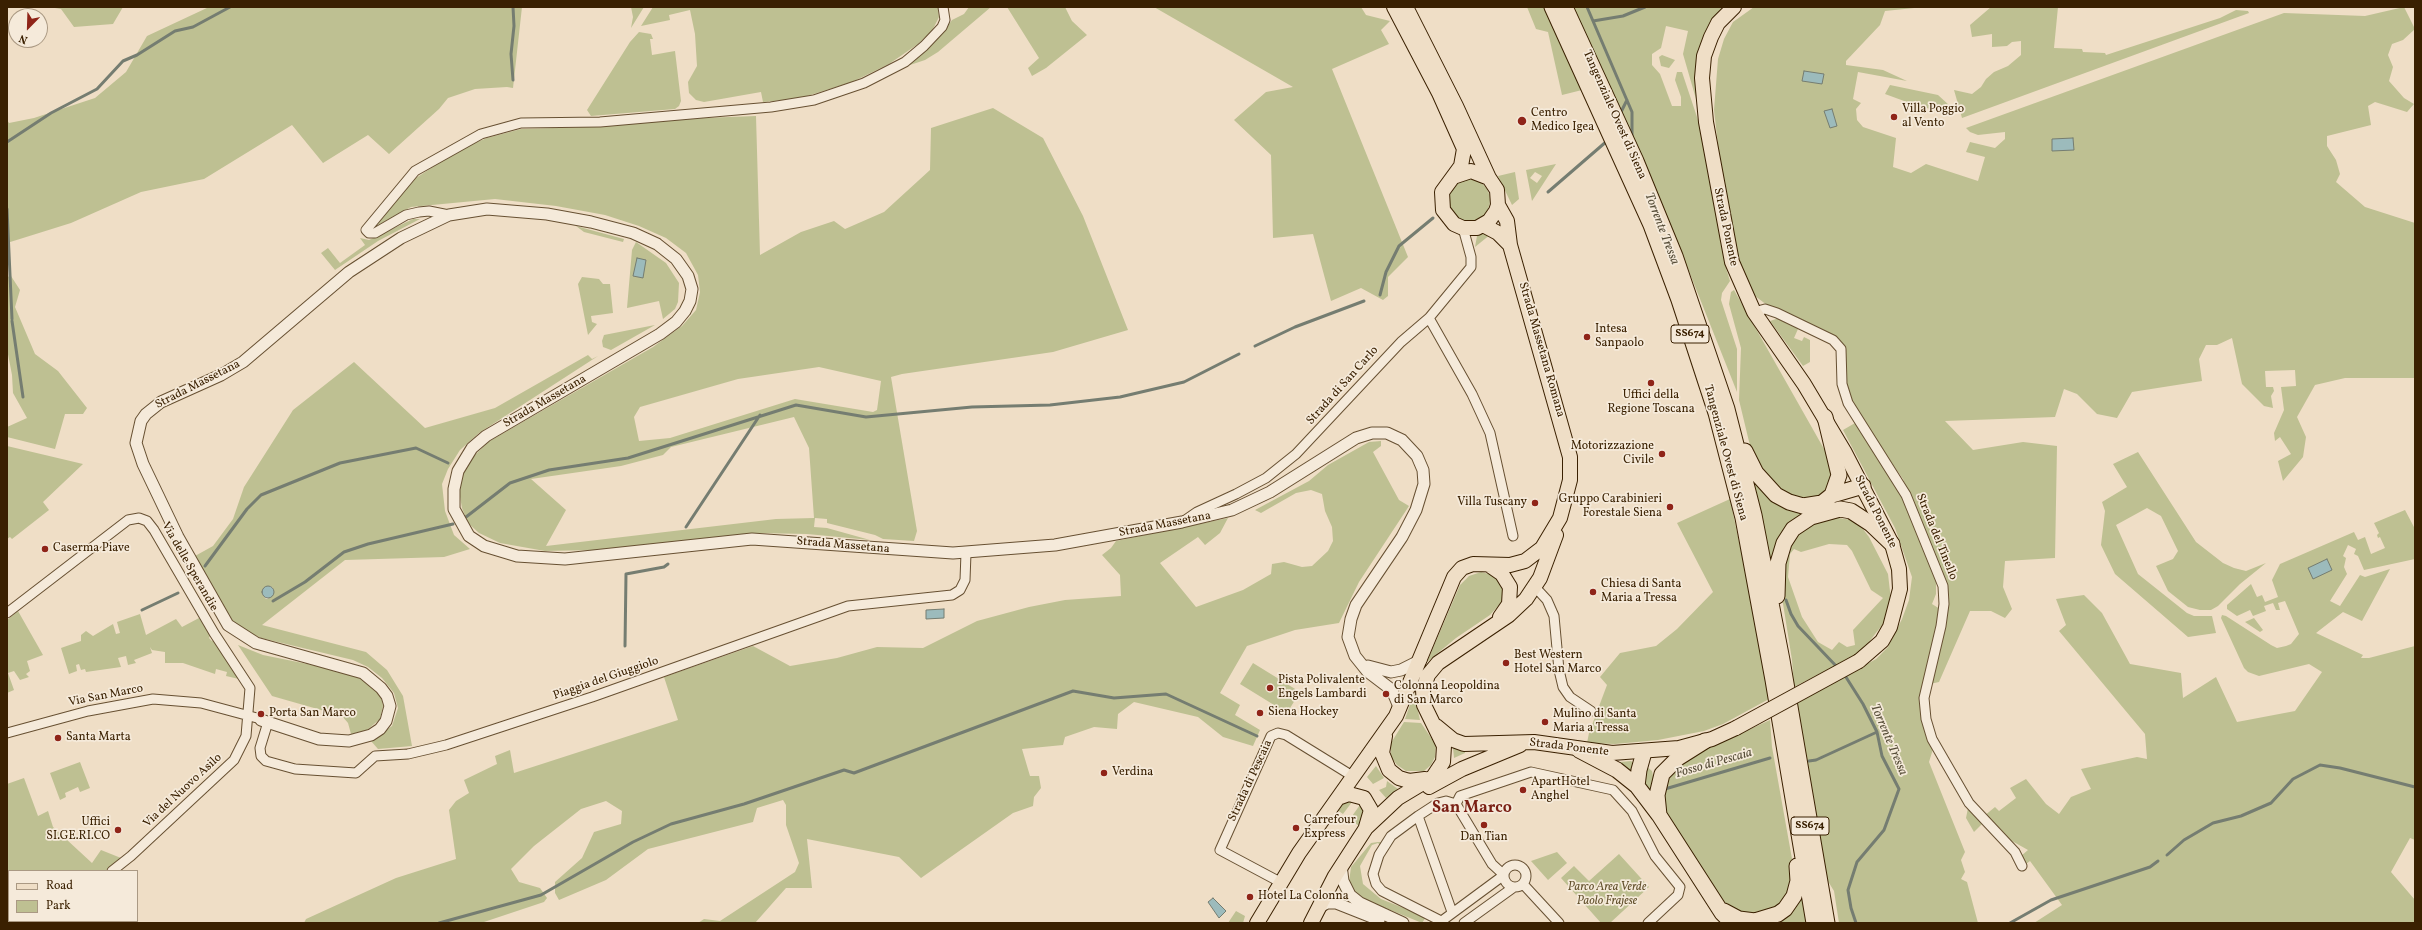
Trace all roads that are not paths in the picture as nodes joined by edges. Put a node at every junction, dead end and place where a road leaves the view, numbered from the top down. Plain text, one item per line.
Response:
1 (943, 7) edge
2 (1394, 7) edge
3 (1406, 7) edge
4 (1552, 7) edge
5 (1565, 7) edge
6 (1734, 7) edge
7 (1453, 177) junction
8 (1489, 178) junction
9 (1498, 205) junction
10 (449, 215) junction
11 (1483, 225) junction
12 (1462, 228) junction
13 (1510, 245) junction
14 (1754, 312) junction
15 (1429, 318) junction
16 (1727, 409) junction
17 (1825, 417) junction
18 (1863, 486) junction
19 (1832, 495) junction
20 (1840, 509) junction
21 (1805, 513) junction
22 (1182, 522) junction
23 (1557, 526) junction
24 (1513, 536) dead end
25 (1892, 544) junction
26 (966, 553) junction
27 (1525, 561) junction
28 (1484, 563) junction
29 (1538, 582) junction
30 (7, 613) edge
31 (1498, 621) junction
32 (1421, 660) junction
33 (1782, 660) junction
34 (1361, 663) junction
35 (1400, 709) junction
36 (1591, 711) dead end
37 (258, 719) junction
38 (1430, 720) junction
39 (7, 733) edge
40 (1385, 734) junction
41 (1705, 741) junction
42 (1526, 742) junction
43 (1579, 750) junction
44 (1644, 752) junction
45 (1462, 769) junction
46 (1354, 777) junction
47 (1433, 777) junction
48 (1660, 778) junction
49 (1637, 786) junction
50 (1338, 798) junction
51 (1456, 804) junction
52 (1794, 807) junction
53 (1659, 814) junction
54 (1418, 816) junction
55 (1366, 828) junction
56 (1357, 845) junction
57 (1341, 865) junction
58 (2022, 866) dead end
59 (113, 870) edge
60 (1504, 875) junction
61 (1280, 882) junction
62 (1524, 884) junction
63 (1514, 887) junction
64 (1717, 906) junction
65 (1318, 908) junction
66 (1452, 912) junction
67 (1376, 918) junction
68 (1440, 922) edge
69 (1257, 923) edge
70 (1311, 923) edge
71 (1386, 923) edge
72 (1393, 923) edge
73 (1404, 923) edge
74 (1464, 923) edge
75 (1560, 923) edge
76 (1648, 923) edge
77 (1732, 923) edge
78 (1814, 923) edge
79 (1826, 923) edge

1 - 10 street
2 - 7 main road
3 - 8 main road, Strada Massetana Romana
4 - 52 highway, Tangenziale Ovest di Siena / SS674
5 - 16 highway, Tangenziale Ovest di Siena / SS674
6 - 14 main road, Strada Ponente
7 - 8 main road
7 - 12 main road
8 - 9 main road, Strada Massetana Romana
9 - 11 main road
9 - 13 main road, Strada Massetana Romana
10 - 26 street, Strada Massetana
10 - 37 street, Strada Massetana
11 - 12 main road
11 - 13 main road
12 - 15 street, Strada di San Carlo
13 - 23 main road, Strada Massetana Romana
14 - 17 main road, Strada Ponente
14 - 58 street, Strada del Tinello
15 - 22 street, Strada di San Carlo
15 - 24 street
16 - 21 highway
16 - 33 highway, Tangenziale Ovest di Siena / SS674
17 - 18 main road, Strada Ponente
17 - 19 highway
18 - 19 highway
18 - 20 highway
18 - 25 main road, Strada Ponente
19 - 21 highway
20 - 21 highway
20 - 25 highway
21 - 33 highway
22 - 26 street, Strada Massetana
22 - 34 street, Strada Massetana
23 - 27 main road
23 - 29 main road
25 - 41 main road, Strada Ponente, bridge
26 - 37 street, Piaggia del Giuggiolo
27 - 28 main road
27 - 29 main road
28 - 31 main road
28 - 32 main road
29 - 31 main road
29 - 36 street
30 - 37 street, Via delle Sperandie
31 - 38 main road
32 - 34 street
32 - 35 main road
33 - 79 highway, Tangenziale Ovest di Siena / SS674
34 - 35 street, Strada Massetana
35 - 40 main road
37 - 39 street, Via San Marco
37 - 59 street, Via del Nuovo Asilo
38 - 42 main road, Strada Ponente
38 - 47 main road
40 - 46 main road
40 - 47 main road
41 - 44 main road, Strada Ponente
41 - 48 highway
42 - 43 main road, Strada Ponente
42 - 45 main road
43 - 44 main road, Strada Ponente
43 - 49 highway
44 - 48 highway
44 - 49 highway
45 - 47 main road
45 - 56 main road
46 - 50 main road
46 - 61 street, Strada di Pescaia
47 - 55 main road
48 - 53 highway
49 - 53 highway
50 - 55 main road
50 - 61 main road
51 - 54 street
51 - 60 street
51 - 76 street
52 - 64 highway
52 - 78 highway, Tangenziale Ovest di Siena / SS674
53 - 64 highway
54 - 66 street
54 - 68 street
55 - 56 main road
56 - 57 main road
57 - 65 main road
57 - 73 street
60 - 62 street
60 - 63 street
60 - 66 street
61 - 69 main road
62 - 63 street
62 - 75 street
63 - 74 street
64 - 77 highway
65 - 67 street
65 - 70 main road
66 - 68 street
67 - 71 street
67 - 72 street

